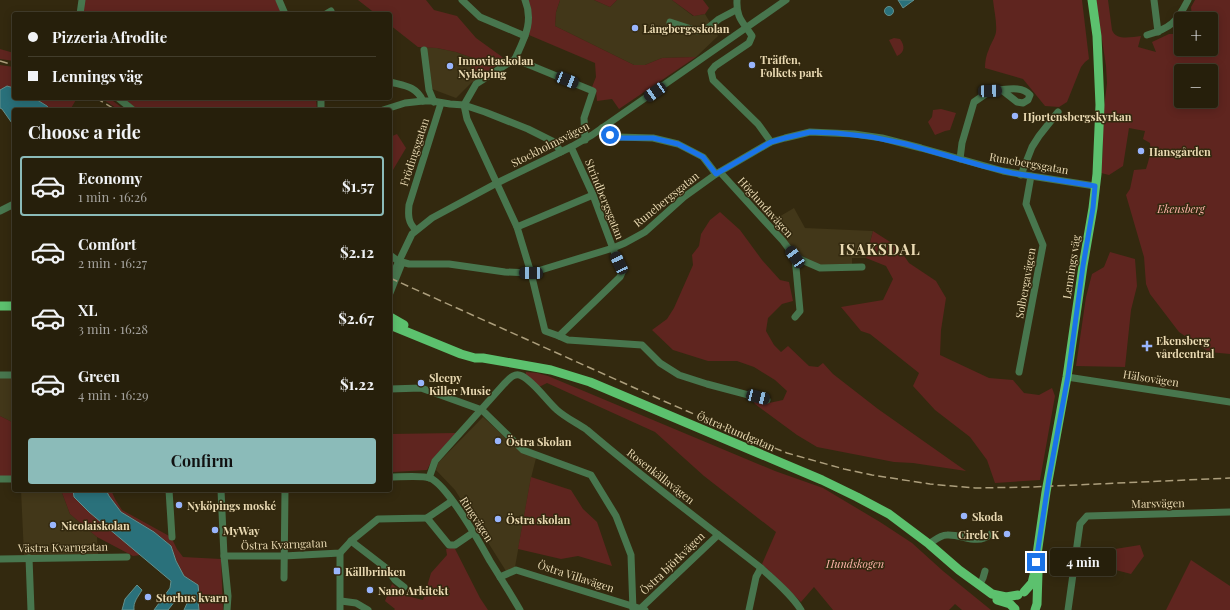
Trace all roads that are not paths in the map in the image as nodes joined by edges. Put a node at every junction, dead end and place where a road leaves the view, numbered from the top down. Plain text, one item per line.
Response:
1 (82, 0) edge
2 (279, 0) edge
3 (462, 0) edge
4 (525, 0) edge
5 (737, 0) edge
6 (786, 0) edge
7 (1092, 0) edge
8 (1188, 0) edge
9 (1156, 1) edge
10 (736, 10) junction
11 (80, 12) edge
12 (285, 12) edge
13 (670, 22) dead end
14 (746, 28) junction
15 (1158, 32) junction
16 (1147, 35) dead end
17 (525, 36) junction
18 (424, 50) dead end
19 (515, 59) junction
20 (392, 83) edge
21 (998, 90) dead end
22 (120, 100) edge
23 (423, 101) junction
24 (438, 102) junction
25 (464, 105) junction
26 (130, 108) edge
27 (389, 108) edge
28 (1058, 112) dead end
29 (602, 128) junction
30 (585, 140) junction
31 (771, 142) junction
32 (571, 147) junction
33 (561, 152) junction
34 (960, 159) junction
35 (718, 173) junction
36 (1021, 174) junction
37 (1031, 176) junction
38 (497, 183) junction
39 (1095, 186) junction
40 (593, 195) junction
41 (12, 205) edge
42 (0, 211) edge
43 (517, 227) junction
44 (416, 230) junction
45 (613, 248) junction
46 (392, 256) edge
47 (795, 257) junction
48 (400, 262) junction
49 (862, 267) dead end
50 (531, 273) junction
51 (392, 276) edge
52 (392, 287) edge
53 (0, 301) edge
54 (12, 301) edge
55 (0, 306) edge
56 (12, 306) edge
57 (795, 317) dead end
58 (392, 318) edge
59 (392, 326) edge
60 (559, 336) junction
61 (483, 358) junction
62 (1019, 372) dead end
63 (0, 375) edge
64 (12, 375) edge
65 (1068, 376) junction
66 (392, 389) edge
67 (767, 400) dead end
68 (1230, 402) edge
69 (482, 410) junction
70 (392, 477) edge
71 (430, 478) junction
72 (0, 479) edge
73 (12, 479) edge
74 (170, 492) edge
75 (221, 492) edge
76 (285, 492) edge
77 (452, 501) junction
78 (1230, 512) edge
79 (427, 518) junction
80 (474, 532) junction
81 (991, 534) dead end
82 (718, 535) junction
83 (1040, 536) junction
84 (172, 537) dead end
85 (351, 541) junction
86 (929, 544) junction
87 (340, 553) junction
88 (224, 556) junction
89 (284, 556) junction
90 (127, 557) dead end
91 (29, 558) junction
92 (0, 559) edge
93 (761, 568) junction
94 (959, 570) junction
95 (985, 571) dead end
96 (500, 577) junction
97 (284, 578) dead end
98 (980, 584) junction
99 (404, 587) dead end
100 (1021, 593) junction
101 (1037, 600) junction
102 (340, 601) junction
103 (633, 608) edge
104 (643, 609) edge
105 (31, 610) edge
106 (227, 610) edge
107 (340, 610) edge
108 (368, 610) edge
109 (520, 610) edge
110 (749, 610) edge
111 (801, 610) edge
112 (1014, 610) edge
113 (1035, 610) edge
114 (1040, 610) edge
115 (1068, 610) edge

1 - 11 street
2 - 12 street
3 - 17 street
4 - 17 street
5 - 10 street
6 - 14 street, Stockholmsvägen
7 - 39 main road, Lennings väg
8 - 15 street
9 - 15 street
10 - 13 street
10 - 14 street
14 - 29 street, Stockholmsvägen
14 - 31 street
15 - 16 street
17 - 19 street
18 - 24 street
19 - 25 street
19 - 30 street
20 - 23 street
21 - 34 street
22 - 26 street
23 - 24 street
23 - 27 street
24 - 25 street
24 - 44 street, Frödingsgatan
25 - 33 street
25 - 38 street
28 - 36 street
29 - 30 street, Stockholmsvägen
29 - 35 street, Höglundavägen
30 - 32 street, Stockholmsvägen
31 - 34 street, Runebergsgatan
31 - 35 street, Runebergsgatan
32 - 33 street, Stockholmsvägen
32 - 40 street, Strindbergsgatan
33 - 38 street, Stockholmsvägen
34 - 36 street, Runebergsgatan
35 - 45 street, Runebergsgatan
35 - 47 street, Höglundavägen
36 - 37 street, Runebergsgatan
37 - 39 street, Runebergsgatan
37 - 62 street, Solbergavägen
38 - 43 street
38 - 44 street, Stockholmsvägen
39 - 65 main road, Lennings väg
40 - 43 street
40 - 45 street, Strindbergsgatan
41 - 42 street
43 - 50 street
44 - 48 street
45 - 50 street, Runebergsgatan
45 - 60 street, Strindbergsgatan
46 - 48 street
47 - 49 street, Höglundavägen
47 - 57 street
48 - 50 street, Runebergsgatan
48 - 51 street
48 - 52 street
50 - 60 street
53 - 54 main road
55 - 56 main road
58 - 61 main road, Östra Rundgatan
59 - 61 main road, Östra Rundgatan
60 - 67 street
61 - 86 main road, Östra Rundgatan
63 - 64 street
65 - 68 street, Hälsovägen
65 - 83 main road, Lennings väg
66 - 69 street
69 - 71 street
69 - 82 street, Rosenkällavägen
69 - 103 street
70 - 71 street
71 - 77 street, Ringvägen
72 - 73 street
74 - 84 street
75 - 88 street
76 - 89 street
77 - 79 street
77 - 80 street, Ringvägen
78 - 115 street, Marsvägen
79 - 80 street
79 - 85 street, Östra Kvarngatan
80 - 96 street, Ringvägen
81 - 86 street
82 - 93 street, Rosenkällavägen
82 - 104 street, Östra björkvägen
83 - 98 main road
83 - 100 main road, Lennings väg
83 - 101 main road, Lennings väg
83 - 114 main road, Lennings väg
85 - 87 street, Östra Kvarngatan
85 - 99 street
86 - 94 main road, Östra Rundgatan
87 - 89 street, Östra Kvarngatan
87 - 102 street
88 - 89 street, Östra Kvarngatan
88 - 106 street
89 - 97 street
90 - 91 street, Västra Kvarngatan
91 - 92 street, Västra Kvarngatan
91 - 105 street
93 - 110 street
93 - 111 street, Rosenkällavägen
94 - 98 main road, Östra Rundgatan
94 - 112 main road, Östra Rundgatan
95 - 98 street
96 - 103 street, Östra Villavägen
96 - 109 street, Ringvägen
98 - 100 main road, Östra Rundgatan
100 - 101 main road
100 - 112 main road, Lennings väg
101 - 113 main road, Lennings väg
102 - 107 street
102 - 108 street
103 - 104 street, Östra Villavägen

